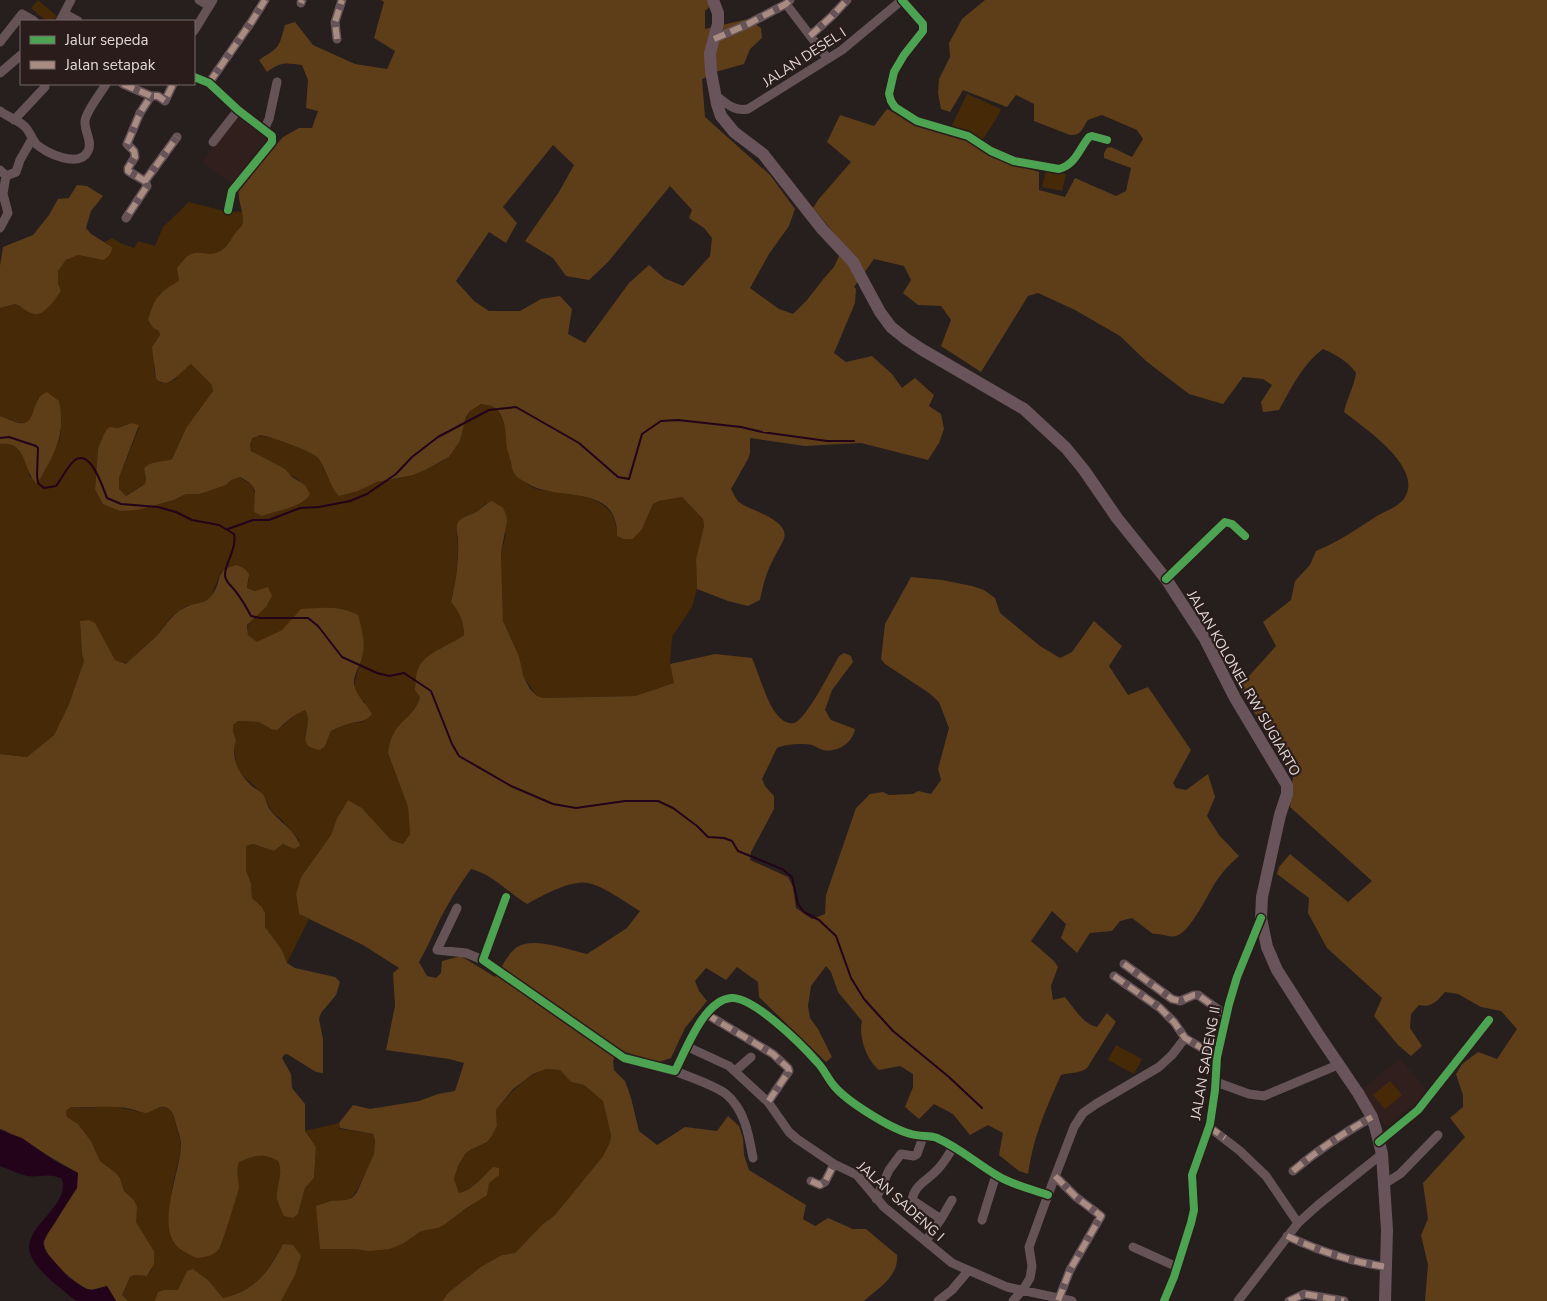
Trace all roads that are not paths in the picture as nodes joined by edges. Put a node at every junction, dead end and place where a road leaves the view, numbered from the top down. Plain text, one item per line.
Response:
1 (71, 0) edge
2 (199, 0) edge
3 (265, 0) edge
4 (342, 0) edge
5 (712, 0) edge
6 (847, 0) edge
7 (902, 0) edge
8 (788, 2) edge
9 (211, 3) edge
10 (62, 18) edge
11 (32, 20) edge
12 (195, 29) edge
13 (810, 36) junction
14 (337, 39) dead end
15 (714, 39) junction
16 (0, 42) edge
17 (20, 56) edge
18 (828, 59) junction
19 (0, 73) edge
20 (195, 76) edge
21 (277, 82) dead end
22 (209, 83) junction
23 (105, 85) edge
24 (125, 85) edge
25 (172, 85) edge
26 (45, 87) dead end
27 (715, 95) junction
28 (151, 96) junction
29 (238, 110) junction
30 (0, 111) edge
31 (14, 120) junction
32 (264, 130) junction
33 (177, 137) dead end
34 (32, 139) junction
35 (1107, 140) dead end
36 (213, 142) dead end
37 (3, 173) edge
38 (145, 180) junction
39 (228, 210) dead end
40 (126, 218) dead end
41 (0, 228) edge
42 (1245, 536) dead end
43 (1166, 579) junction
44 (506, 897) dead end
45 (457, 908) dead end
46 (1261, 918) junction
47 (483, 960) junction
48 (1124, 964) dead end
49 (1114, 976) dead end
50 (1172, 999) junction
51 (1160, 1008) junction
52 (706, 1014) junction
53 (1227, 1016) junction
54 (1489, 1020) dead end
55 (1185, 1038) junction
56 (688, 1047) junction
57 (751, 1057) dead end
58 (1217, 1057) junction
59 (1340, 1064) junction
60 (675, 1071) junction
61 (735, 1072) junction
62 (1216, 1082) junction
63 (768, 1102) junction
64 (1372, 1117) junction
65 (1209, 1127) junction
66 (1438, 1135) dead end
67 (924, 1137) junction
68 (954, 1146) junction
69 (1381, 1148) junction
70 (753, 1158) dead end
71 (834, 1164) junction
72 (1293, 1171) dead end
73 (996, 1175) junction
74 (1055, 1176) junction
75 (811, 1181) dead end
76 (1384, 1184) junction
77 (1048, 1195) junction
78 (876, 1199) junction
79 (952, 1200) dead end
80 (941, 1220) junction
81 (982, 1220) dead end
82 (1298, 1223) junction
83 (1287, 1236) junction
84 (926, 1241) junction
85 (1133, 1247) dead end
86 (1177, 1267) junction
87 (1387, 1267) junction
88 (968, 1271) junction
89 (1021, 1291) junction
90 (1058, 1300) edge
91 (938, 1301) edge
92 (1013, 1301) edge
93 (1072, 1301) edge
94 (1164, 1301) edge
95 (1238, 1301) edge
96 (1289, 1301) edge
97 (1344, 1301) edge
98 (1385, 1301) edge

1 - 10 street
2 - 9 street
3 - 22 street
4 - 14 street
5 - 15 main road, JALAN KOLONEL RW SUGIARTO
6 - 13 street
7 - 18 street, JALAN DESEL I
7 - 35 street
8 - 13 street
8 - 15 street
9 - 12 street
11 - 16 street
13 - 18 street
15 - 27 main road, JALAN KOLONEL RW SUGIARTO
17 - 19 street
18 - 27 street, JALAN DESEL I
20 - 22 street
21 - 32 street
22 - 29 street
23 - 34 street
24 - 28 street
25 - 28 street
26 - 31 street
27 - 43 main road, JALAN KOLONEL RW SUGIARTO
28 - 38 street
29 - 32 street
29 - 36 street
30 - 31 street
31 - 34 street
32 - 39 street
33 - 38 street
34 - 37 street
37 - 41 street
38 - 40 street
42 - 43 street
43 - 46 main road, JALAN KOLONEL RW SUGIARTO
44 - 47 street
45 - 47 street
46 - 53 street, JALAN SADENG II
46 - 59 main road, JALAN KOLONEL RW SUGIARTO
47 - 60 street
48 - 50 street
49 - 51 street
50 - 51 street
50 - 53 street
51 - 55 street
52 - 56 street
52 - 63 street
52 - 67 street
53 - 58 street, JALAN SADENG II
54 - 69 street
55 - 58 street
55 - 74 street
56 - 60 street
56 - 61 street, JALAN SADENG I
57 - 61 street
58 - 62 street, JALAN SADENG II
59 - 62 street
59 - 64 main road, JALAN KOLONEL RW SUGIARTO
60 - 70 street
61 - 63 street, JALAN SADENG I
62 - 65 street, JALAN SADENG II
63 - 71 street, JALAN SADENG I
64 - 69 main road, JALAN KOLONEL RW SUGIARTO
64 - 72 street
65 - 82 street
65 - 86 street, JALAN SADENG II
66 - 76 street
67 - 68 street
67 - 78 street
68 - 73 street
68 - 80 street
69 - 76 main road, JALAN KOLONEL RW SUGIARTO
69 - 82 street
71 - 75 street
71 - 78 street, JALAN SADENG I
73 - 77 street
73 - 81 street
74 - 77 street
74 - 90 street
76 - 87 main road, JALAN KOLONEL RW SUGIARTO
77 - 89 street
78 - 84 street, JALAN SADENG I
79 - 80 street
80 - 84 street
82 - 83 street
83 - 87 street
83 - 95 street
84 - 88 street, JALAN SADENG I
85 - 86 street
86 - 94 street, JALAN SADENG II
87 - 98 main road, JALAN KOLONEL RW SUGIARTO
88 - 89 street, JALAN SADENG I
88 - 91 street
89 - 90 street, JALAN SADENG I
89 - 92 street
90 - 93 street, JALAN SADENG I
96 - 97 street

